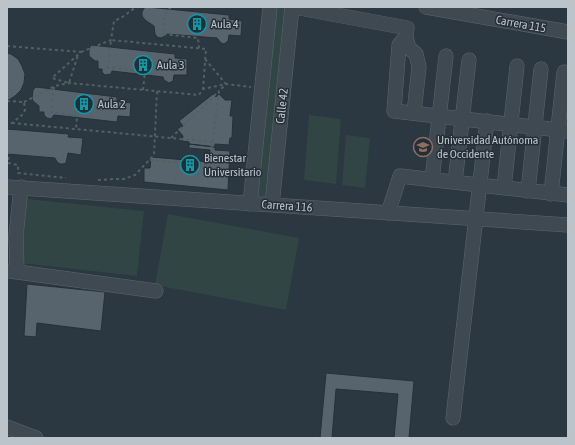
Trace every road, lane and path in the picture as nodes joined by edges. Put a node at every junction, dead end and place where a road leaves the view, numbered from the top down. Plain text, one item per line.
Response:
1 (136, 7) edge
2 (171, 7) edge
3 (270, 7) edge
4 (293, 7) edge
5 (434, 8) edge
6 (568, 32) edge
7 (406, 33) junction
8 (111, 40) junction
9 (7, 46) edge
10 (199, 48) junction
11 (81, 52) junction
12 (78, 55) junction
13 (446, 56) dead end
14 (205, 59) junction
15 (469, 60) dead end
16 (517, 66) dead end
17 (540, 69) dead end
18 (564, 72) dead end
19 (69, 83) junction
20 (226, 84) junction
21 (54, 87) junction
22 (253, 87) dead end
23 (143, 90) junction
24 (203, 90) junction
25 (157, 91) junction
26 (218, 91) junction
27 (7, 101) edge
28 (24, 102) junction
29 (414, 113) junction
30 (439, 116) junction
31 (462, 119) junction
32 (487, 121) junction
33 (7, 123) edge
34 (12, 123) junction
35 (511, 124) junction
36 (534, 127) junction
37 (76, 129) junction
38 (563, 130) edge
39 (155, 136) junction
40 (172, 138) junction
41 (213, 142) junction
42 (7, 153) edge
43 (150, 160) junction
44 (71, 179) dead end
45 (432, 180) junction
46 (95, 181) dead end
47 (455, 182) junction
48 (480, 185) junction
49 (14, 187) edge
50 (504, 188) junction
51 (528, 191) junction
52 (552, 194) junction
53 (568, 195) edge
54 (250, 204) junction
55 (272, 205) junction
56 (388, 213) junction
57 (476, 219) junction
58 (568, 225) edge
59 (10, 271) edge
60 (156, 291) dead end
61 (453, 418) dead end
62 (7, 427) edge
63 (36, 438) edge

1 - 8 path
2 - 10 path
3 - 54 street, Calle 42
4 - 7 street
4 - 55 street, Calle 42
5 - 6 street, Carrera 115
7 - 29 street
7 - 29 street
8 - 10 path
8 - 11 path
8 - 23 path
9 - 11 path
10 - 14 path
11 - 12 path
12 - 19 path
12 - 19 path
13 - 30 street
14 - 20 path
14 - 24 path
15 - 31 street
16 - 35 street
17 - 36 street
18 - 38 street
19 - 21 path
19 - 23 path
20 - 22 path
20 - 24 path
20 - 26 path
21 - 28 path
21 - 37 path
23 - 25 path
24 - 25 path
25 - 39 path
26 - 40 path
26 - 41 path
27 - 28 path
28 - 34 path
29 - 30 street
30 - 31 street
30 - 45 street
31 - 32 street
31 - 47 street
32 - 35 street
32 - 48 street
33 - 34 path
34 - 37 path
35 - 36 street
35 - 50 street
36 - 38 street
36 - 51 street
37 - 39 path
38 - 52 street
39 - 40 path
39 - 43 path
40 - 41 path
41 - 43 path
42 - 44 path
43 - 46 path
45 - 47 street
45 - 56 street
47 - 48 street
48 - 50 street
48 - 57 street
49 - 54 street, Carrera 116
49 - 59 street
50 - 51 street
51 - 52 street
52 - 53 street
54 - 55 street, Carrera 116
55 - 56 street, Carrera 116
56 - 57 street, Carrera 116
57 - 58 street, Carrera 116
57 - 61 street
59 - 60 street
62 - 63 street

